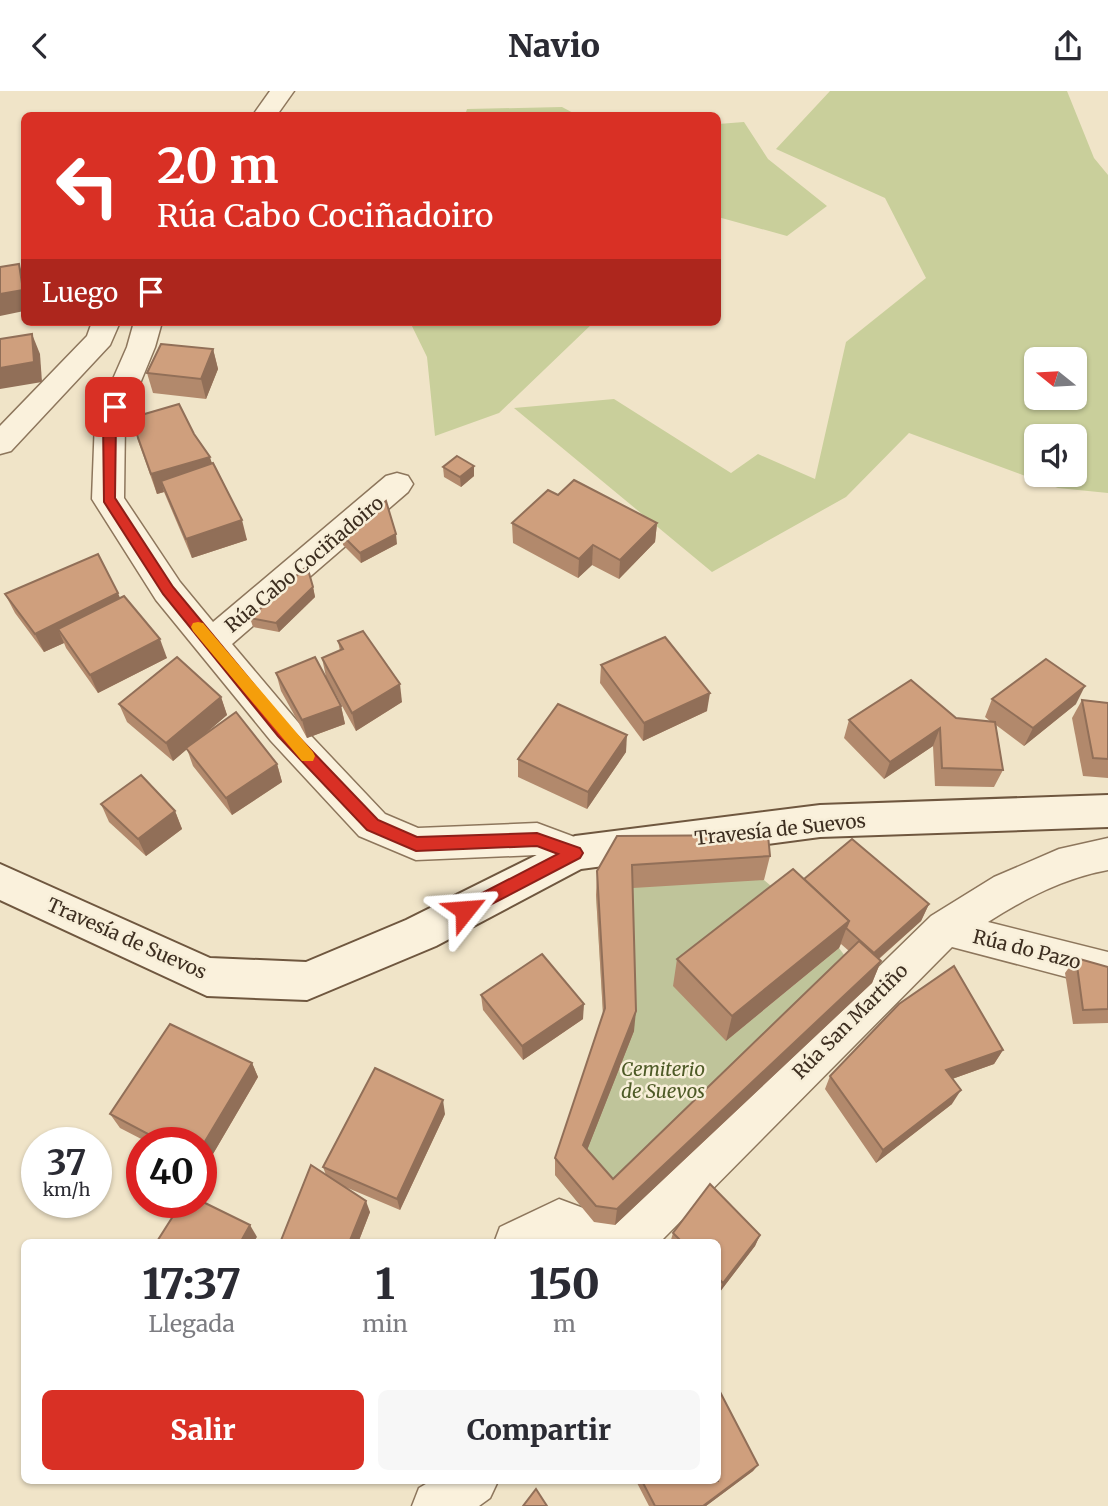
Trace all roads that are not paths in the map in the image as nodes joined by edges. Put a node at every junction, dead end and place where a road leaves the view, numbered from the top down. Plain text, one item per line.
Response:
1 (282, 91) edge
2 (267, 112) edge
3 (105, 326) edge
4 (147, 326) edge
5 (0, 444) edge
6 (397, 484) dead end
7 (211, 643) junction
8 (1108, 811) edge
9 (575, 853) junction
10 (1108, 854) edge
11 (0, 881) edge
12 (945, 928) junction
13 (1108, 969) edge
14 (524, 1239) edge
15 (607, 1239) edge
16 (631, 1239) edge
17 (469, 1484) edge
18 (437, 1506) edge

1 - 2 street
3 - 5 street
4 - 7 street, Rúa Cabo Cociñadoiro
6 - 7 street, Rúa Cabo Cociñadoiro
7 - 9 street, Rúa Cabo Cociñadoiro
8 - 9 street, Travesía de Suevos
9 - 11 street, Travesía de Suevos
10 - 12 street, Rúa San Martiño
12 - 13 street, Rúa do Pazo
12 - 16 street, Rúa San Martiño
14 - 15 street
17 - 18 street

